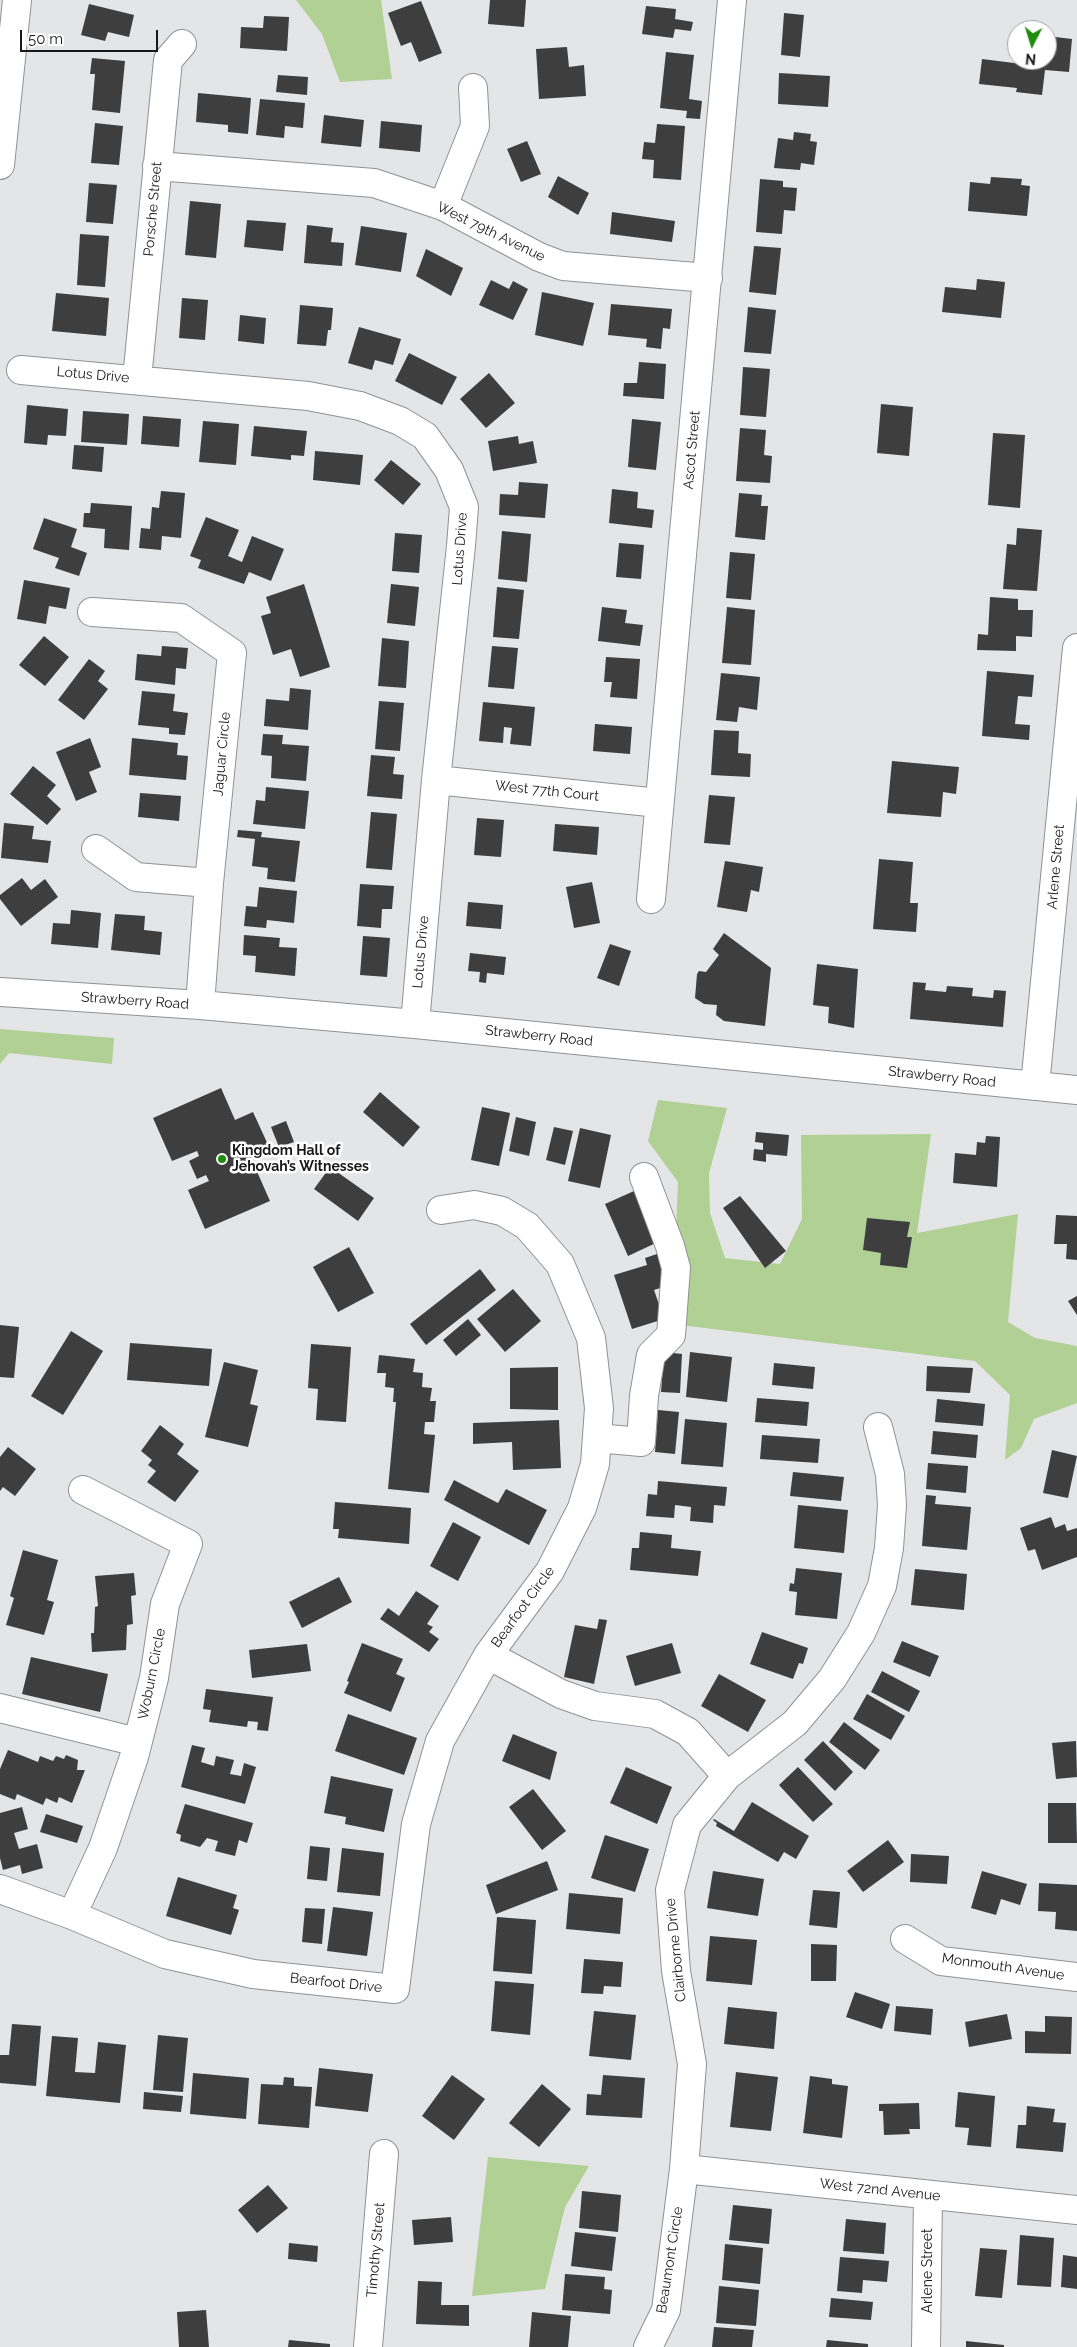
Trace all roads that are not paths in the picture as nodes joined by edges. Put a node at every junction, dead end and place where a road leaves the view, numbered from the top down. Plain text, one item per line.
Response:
1 (17, 0) edge
2 (732, 0) edge
3 (182, 44) dead end
4 (473, 88) dead end
5 (0, 165) edge
6 (157, 166) junction
7 (443, 206) junction
8 (708, 278) junction
9 (22, 370) dead end
10 (137, 379) junction
11 (92, 612) dead end
12 (1077, 648) edge
13 (436, 780) junction
14 (659, 803) junction
15 (96, 849) dead end
16 (209, 883) junction
17 (651, 899) dead end
18 (0, 992) edge
19 (200, 1005) junction
20 (415, 1024) junction
21 (1035, 1086) junction
22 (1077, 1090) edge
23 (644, 1177) dead end
24 (441, 1210) dead end
25 (878, 1427) dead end
26 (597, 1438) junction
27 (83, 1490) dead end
28 (488, 1655) junction
29 (0, 1708) edge
30 (138, 1742) junction
31 (727, 1776) junction
32 (0, 1888) edge
33 (72, 1915) junction
34 (905, 1939) dead end
35 (1077, 1977) edge
36 (384, 2154) dead end
37 (684, 2169) junction
38 (928, 2196) junction
39 (1077, 2210) edge
40 (368, 2347) edge
41 (648, 2347) edge
42 (926, 2347) edge

1 - 5 street
2 - 8 street, Ascot Street
3 - 6 street, Porsche Street
4 - 7 street
6 - 7 street, West 79th Avenue
6 - 10 street, Porsche Street
7 - 8 street, West 79th Avenue
8 - 14 street, Ascot Street
9 - 10 street, Lotus Drive
10 - 13 street, Lotus Drive
11 - 16 street, Jaguar Circle
12 - 21 street, Arlene Street
13 - 14 street, West 77th Court
13 - 20 street, Lotus Drive
14 - 17 street, Ascot Street
15 - 16 street
16 - 19 street, Jaguar Circle
18 - 19 street, Strawberry Road
19 - 20 street, Strawberry Road
20 - 21 street, Strawberry Road
21 - 22 street, Strawberry Road
23 - 26 street
24 - 26 street, Bearfoot Circle
25 - 31 street, Clairborne Drive
26 - 28 street, Bearfoot Circle
27 - 30 street, Woburn Circle
28 - 31 street
28 - 33 street, Bearfoot Drive
29 - 30 street
30 - 33 street, Woburn Circle
31 - 37 street, Clairborne Drive
32 - 33 street, Bearfoot Drive
34 - 35 street, Monmouth Avenue
36 - 40 street, Timothy Street
37 - 38 street, West 72nd Avenue
37 - 41 street, Beaumont Circle
38 - 39 street, West 72nd Avenue
38 - 42 street, Arlene Street

